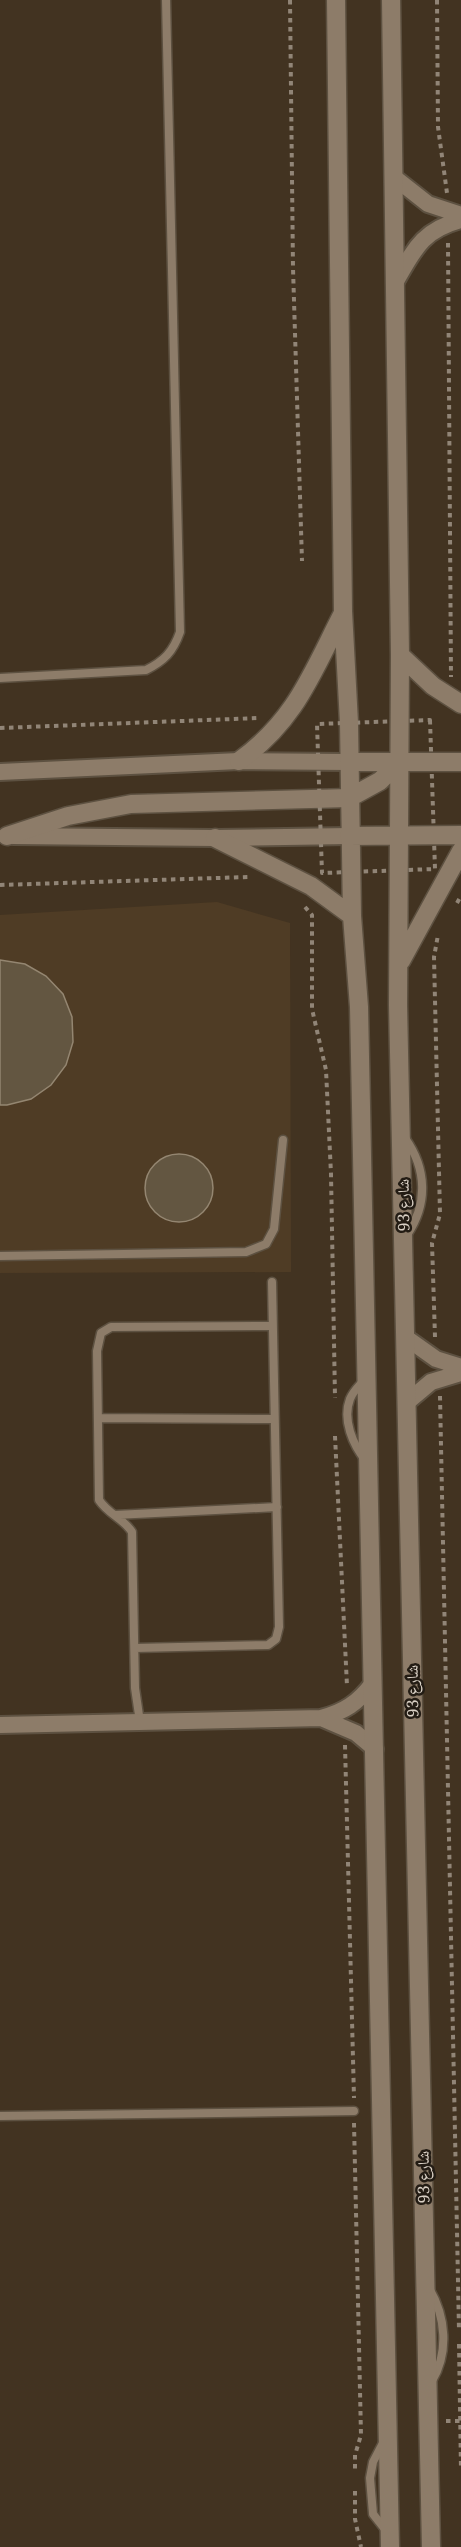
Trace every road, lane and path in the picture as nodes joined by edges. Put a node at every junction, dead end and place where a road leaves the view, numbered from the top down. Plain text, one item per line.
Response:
1 (166, 0) edge
2 (290, 0) edge
3 (336, 0) edge
4 (391, 0) edge
5 (436, 0) edge
6 (394, 178) junction
7 (454, 218) edge
8 (395, 283) junction
9 (302, 561) dead end
10 (343, 611) junction
11 (400, 655) junction
12 (0, 678) edge
13 (456, 702) edge
14 (296, 704) junction
15 (268, 715) dead end
16 (317, 724) dead end
17 (0, 728) edge
18 (239, 761) junction
19 (400, 761) junction
20 (349, 762) junction
21 (461, 762) edge
22 (0, 772) edge
23 (349, 798) junction
24 (461, 835) edge
25 (3, 836) edge
26 (349, 836) junction
27 (401, 836) junction
28 (215, 838) junction
29 (461, 851) edge
30 (461, 896) edge
31 (455, 906) dead end
32 (352, 916) junction
33 (444, 925) dead end
34 (398, 965) junction
35 (283, 1140) dead end
36 (0, 1256) edge
37 (272, 1282) dead end
38 (272, 1326) junction
39 (405, 1337) junction
40 (436, 1359) junction
41 (461, 1367) edge
42 (461, 1372) edge
43 (440, 1378) junction
44 (406, 1403) junction
45 (98, 1418) junction
46 (274, 1419) junction
47 (276, 1507) junction
48 (114, 1515) junction
49 (135, 1648) junction
50 (373, 1683) junction
51 (321, 1718) junction
52 (140, 1722) junction
53 (0, 1725) edge
54 (344, 1726) junction
55 (375, 1749) junction
56 (354, 2111) junction
57 (0, 2116) edge
58 (461, 2469) edge
59 (355, 2476) dead end
60 (355, 2487) dead end
61 (390, 2541) edge
62 (361, 2547) edge
63 (431, 2547) edge

1 - 12 lane
2 - 9 path
3 - 10 street
4 - 6 street, شارع 93
5 - 7 path
6 - 7 street
6 - 8 street, شارع 93
7 - 8 street
7 - 13 path
8 - 11 street, شارع 93
10 - 14 street
10 - 20 street
11 - 13 street
11 - 19 street, شارع 93
14 - 16 path
14 - 18 street
15 - 17 path
18 - 20 street
18 - 22 street
19 - 20 street
19 - 21 street
19 - 23 street
19 - 27 street, شارع 93
20 - 23 street
23 - 25 street
23 - 26 street
24 - 27 street
25 - 28 street
26 - 27 street
26 - 28 street
26 - 32 street
27 - 34 street, شارع 93
28 - 32 street
29 - 34 street
30 - 31 path
32 - 50 street
33 - 40 path
34 - 39 street, شارع 93
35 - 36 lane
37 - 38 lane
38 - 45 lane
38 - 46 lane
39 - 40 street
39 - 44 street, شارع 93
40 - 41 street
42 - 43 street
43 - 44 street
43 - 58 path
44 - 63 street, شارع 93
45 - 46 lane
45 - 48 lane
46 - 47 lane
47 - 48 lane
47 - 49 lane
48 - 49 lane
49 - 52 lane
50 - 51 street
50 - 55 street
51 - 52 street
51 - 54 street
52 - 53 street
54 - 55 street
54 - 56 path
55 - 61 street
56 - 57 lane
56 - 59 path
60 - 62 path

